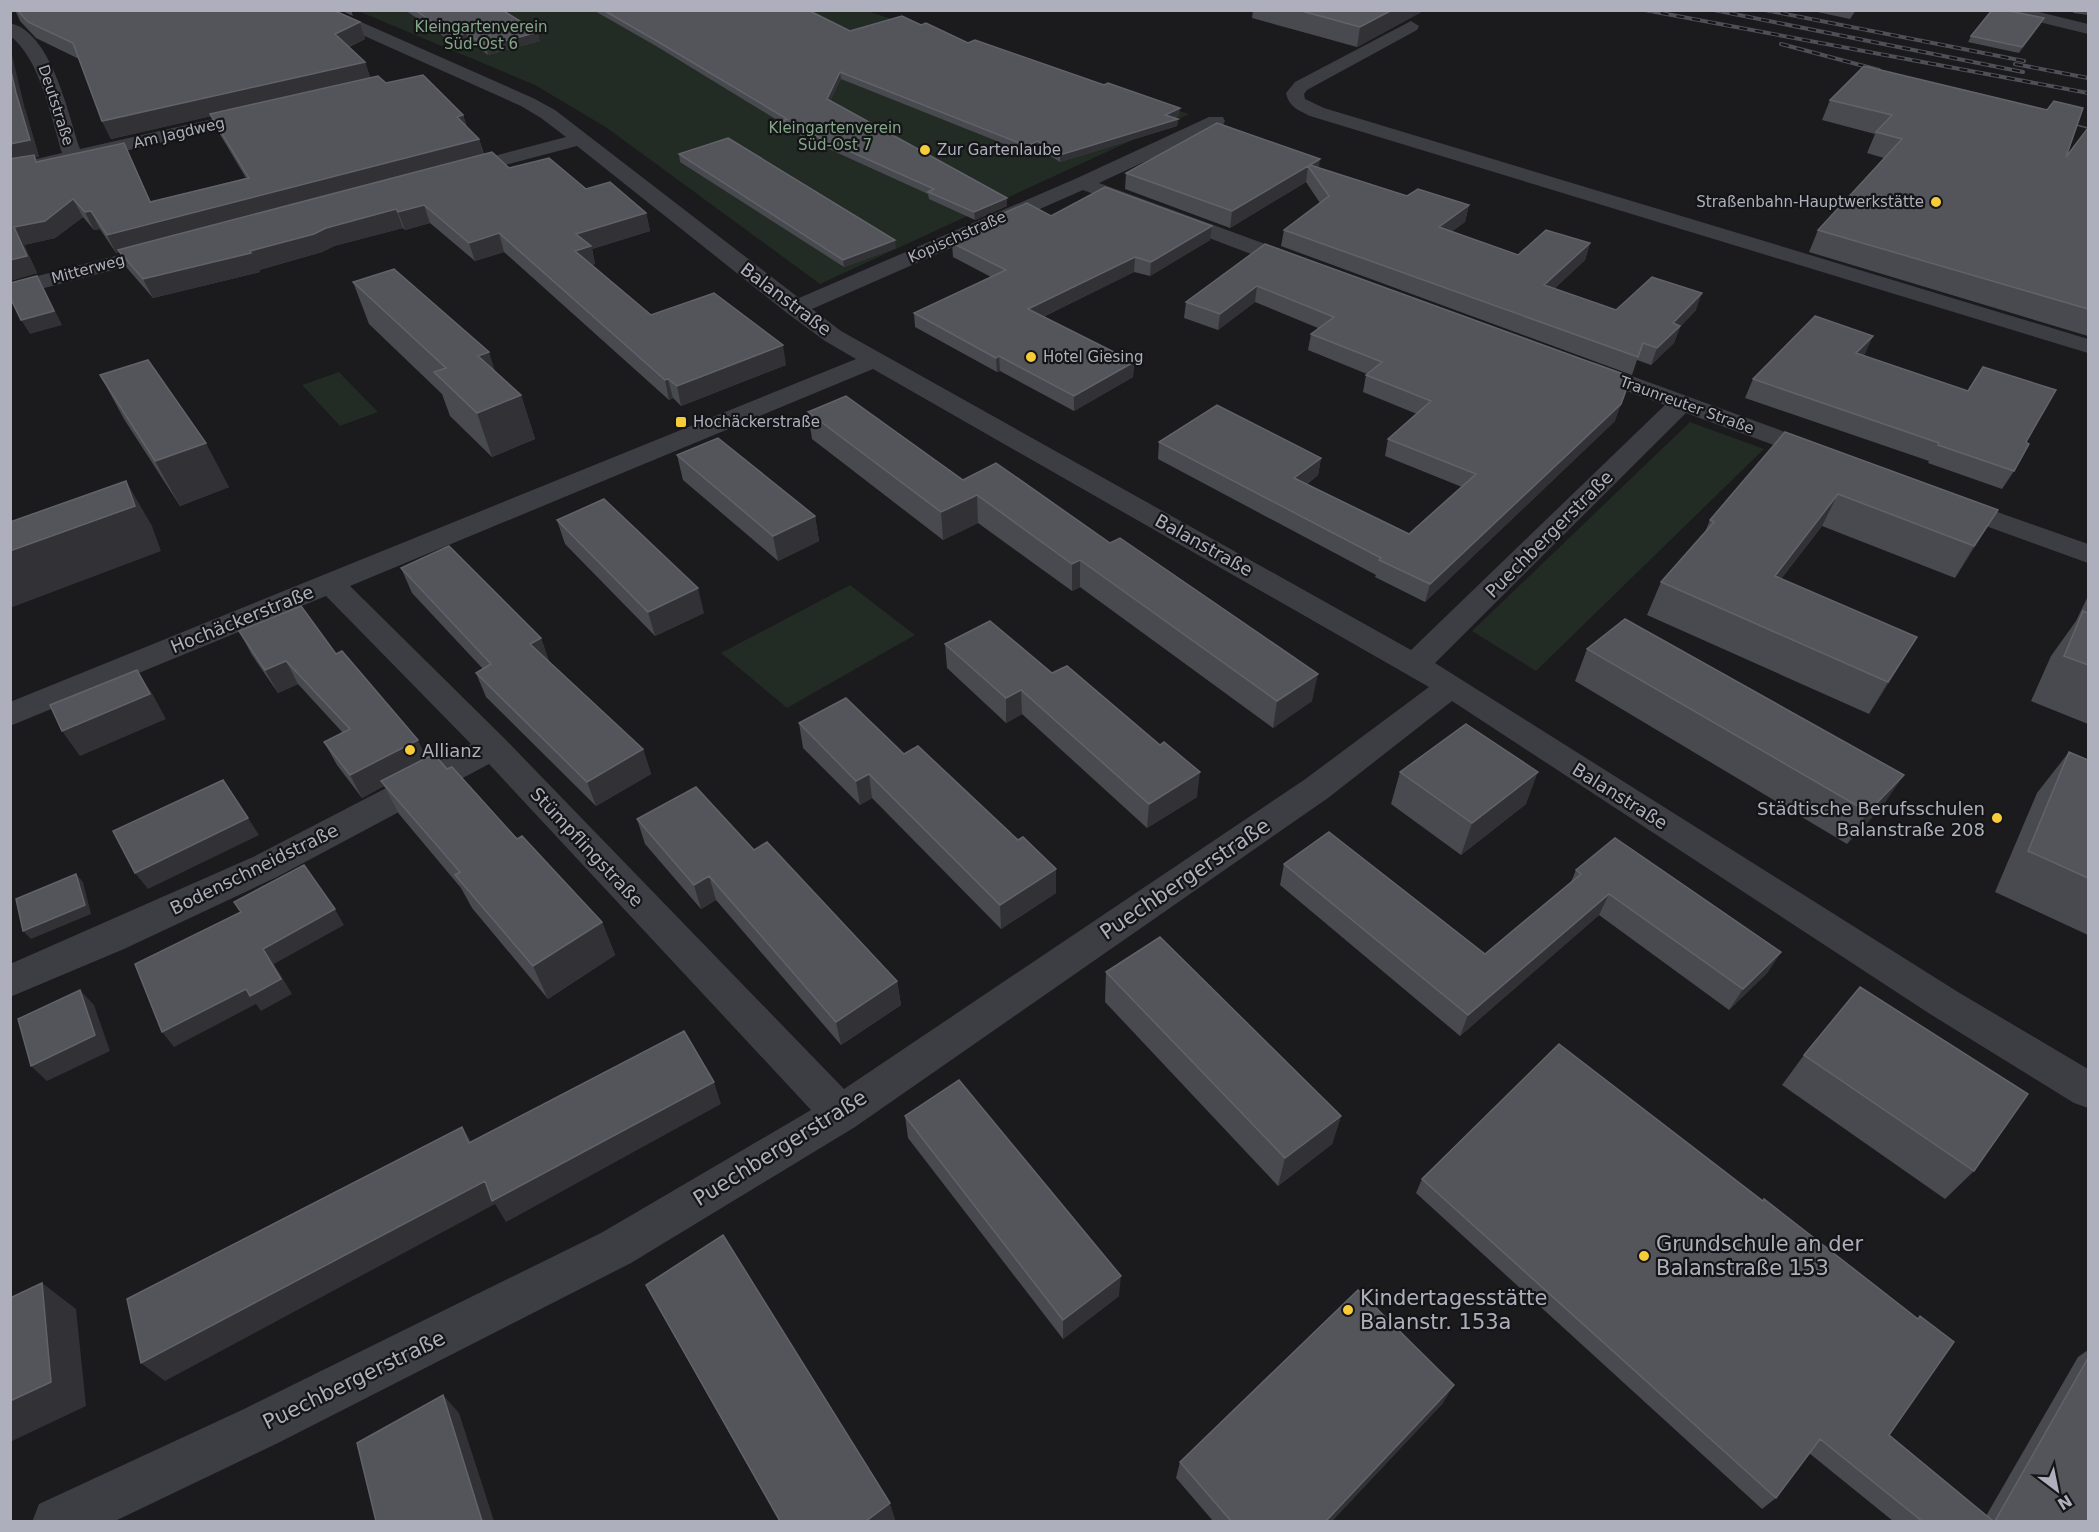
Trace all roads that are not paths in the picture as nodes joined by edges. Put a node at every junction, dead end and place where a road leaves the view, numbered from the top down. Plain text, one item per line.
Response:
1 (319, 10) edge
2 (2008, 10) edge
3 (14, 19) edge
4 (1412, 26) dead end
5 (2088, 29) edge
6 (452, 68) junction
7 (427, 75) edge
8 (270, 112) edge
9 (1216, 121) edge
10 (582, 140) junction
11 (73, 158) junction
12 (10, 171) edge
13 (432, 179) edge
14 (1082, 183) junction
15 (180, 245) edge
16 (1326, 274) edge
17 (10, 290) edge
18 (795, 308) junction
19 (2088, 346) edge
20 (1562, 359) edge
21 (873, 360) junction
22 (1682, 403) junction
23 (1845, 464) edge
24 (1923, 493) edge
25 (2088, 554) edge
26 (330, 583) junction
27 (1414, 665) junction
28 (1451, 686) junction
29 (10, 715) edge
30 (493, 747) junction
31 (10, 981) edge
32 (2088, 1090) edge
33 (841, 1114) junction
34 (57, 1521) edge

1 - 6 street, Balanstraße
2 - 5 street
3 - 11 street, Deutstraße
4 - 19 street
6 - 7 street
6 - 10 street, Balanstraße
8 - 11 street, Am Jagdweg
9 - 14 street, Kopischstraße
10 - 13 street
10 - 18 street, Balanstraße
11 - 12 street, Am Jagdweg
14 - 16 street
14 - 18 street, Kopischstraße
15 - 17 street, Mitterweg
18 - 21 street, Balanstraße
20 - 22 street, Traunreuter Straße
21 - 26 street, Hochäckerstraße
21 - 27 street, Balanstraße
22 - 23 street, Traunreuter Straße
22 - 27 street, Puechbergerstraße
24 - 25 street
26 - 29 street, Hochäckerstraße
26 - 30 street, Stümpflingstraße
27 - 28 street, Balanstraße
28 - 32 street, Balanstraße
28 - 33 street, Puechbergerstraße
30 - 31 street, Bodenschneidstraße
30 - 33 street, Stümpflingstraße
33 - 34 street, Puechbergerstraße

